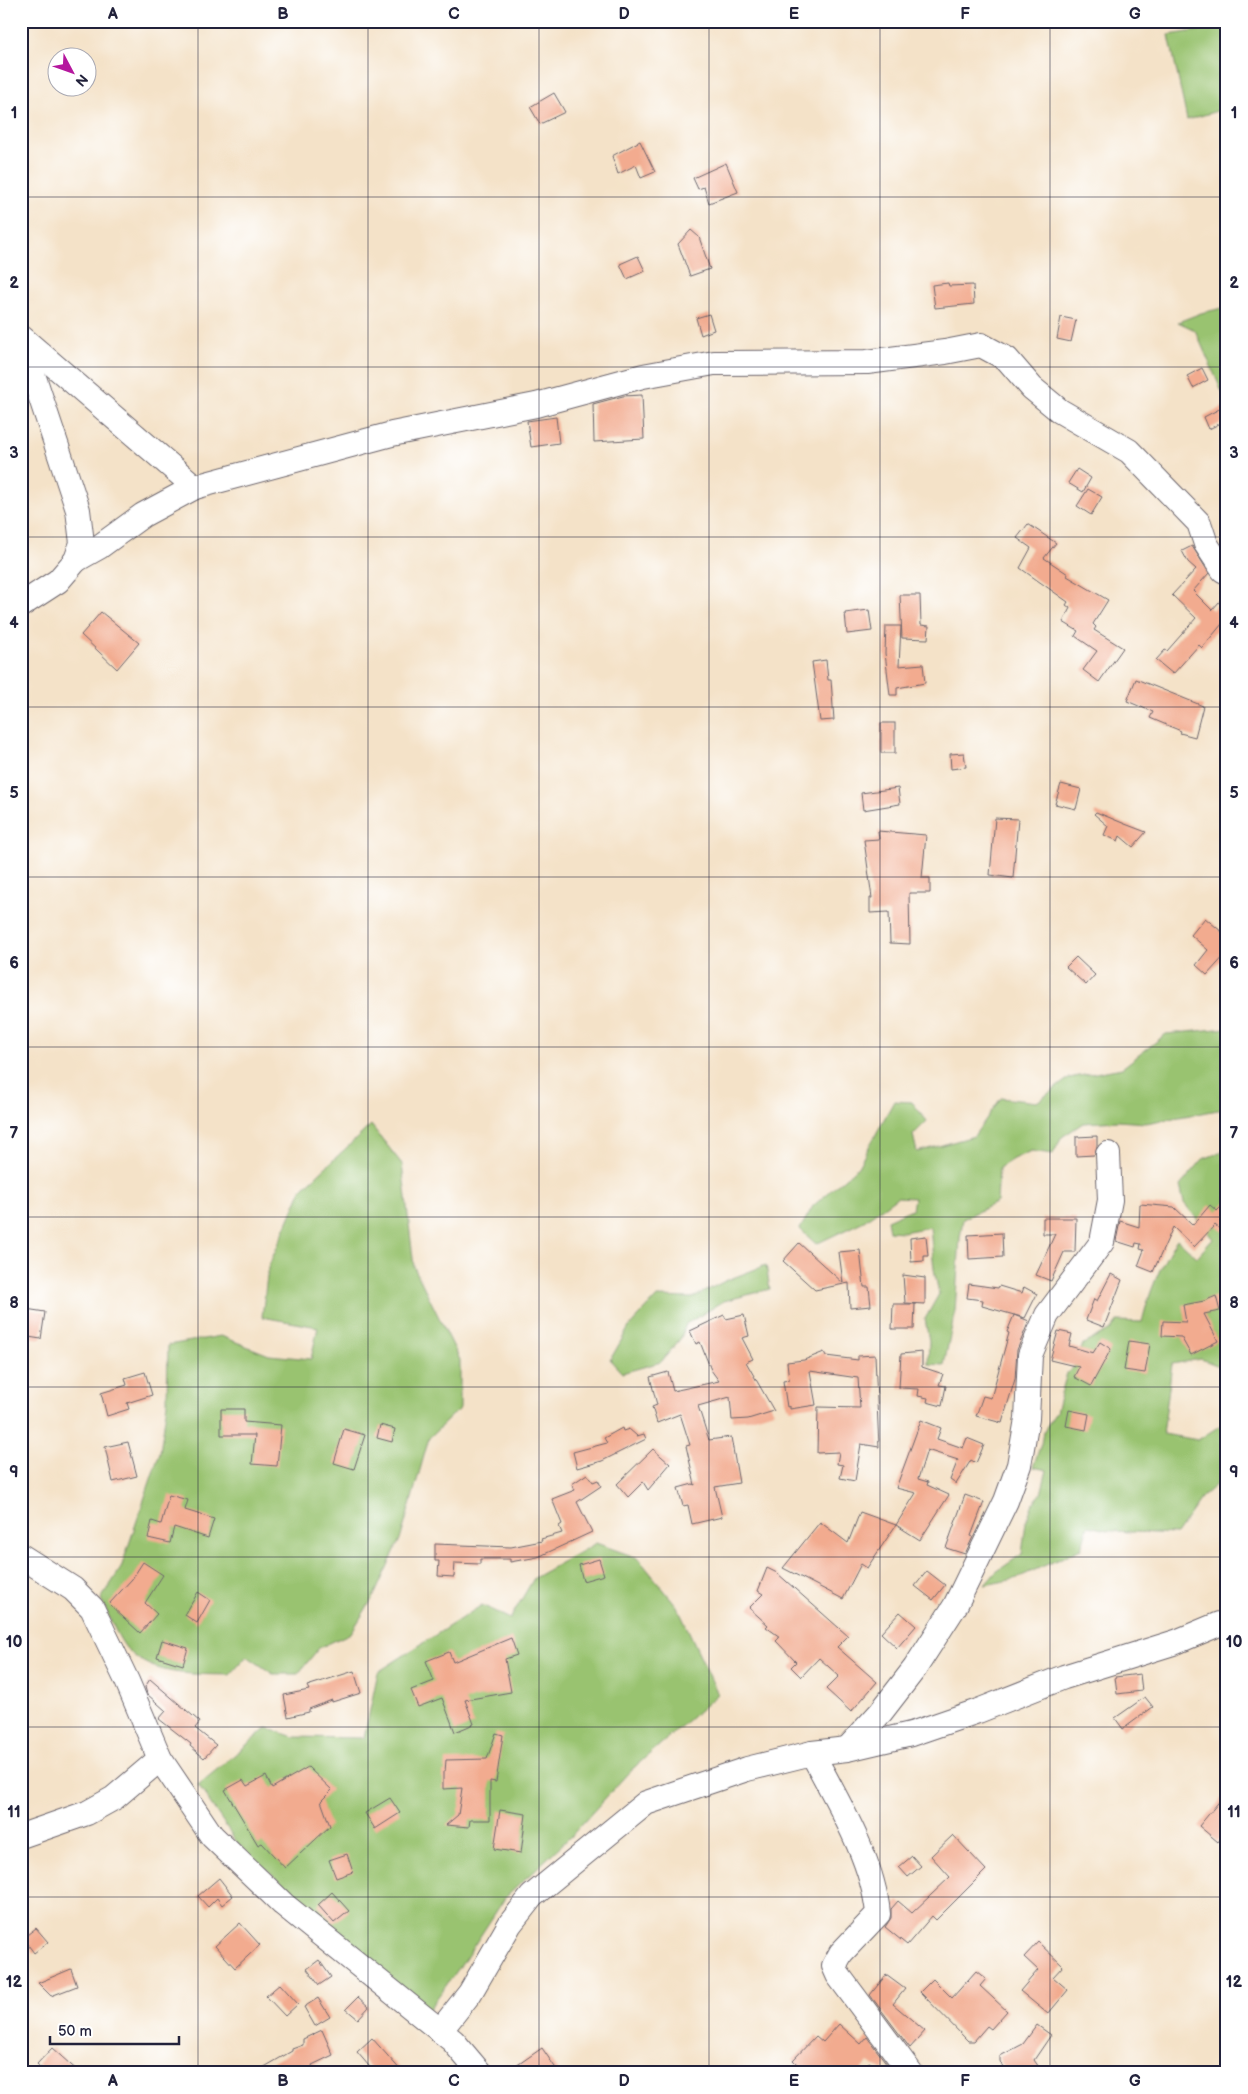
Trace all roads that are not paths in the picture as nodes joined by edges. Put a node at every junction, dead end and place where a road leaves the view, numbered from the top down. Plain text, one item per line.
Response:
1 (21, 337) edge
2 (196, 487) junction
3 (76, 560) junction
4 (1227, 572) edge
5 (21, 605) edge
6 (1108, 1154) dead end
7 (21, 1556) edge
8 (1227, 1624) edge
9 (847, 1749) junction
10 (812, 1753) junction
11 (160, 1760) junction
12 (21, 1836) edge
13 (440, 2031) junction
14 (480, 2073) edge
15 (911, 2073) edge

1 - 2 street
1 - 3 street
2 - 3 street
2 - 4 street
3 - 5 street
6 - 9 street
7 - 11 street
8 - 9 street
9 - 10 street
10 - 13 street
10 - 15 street
11 - 12 street
11 - 13 street
13 - 14 street

